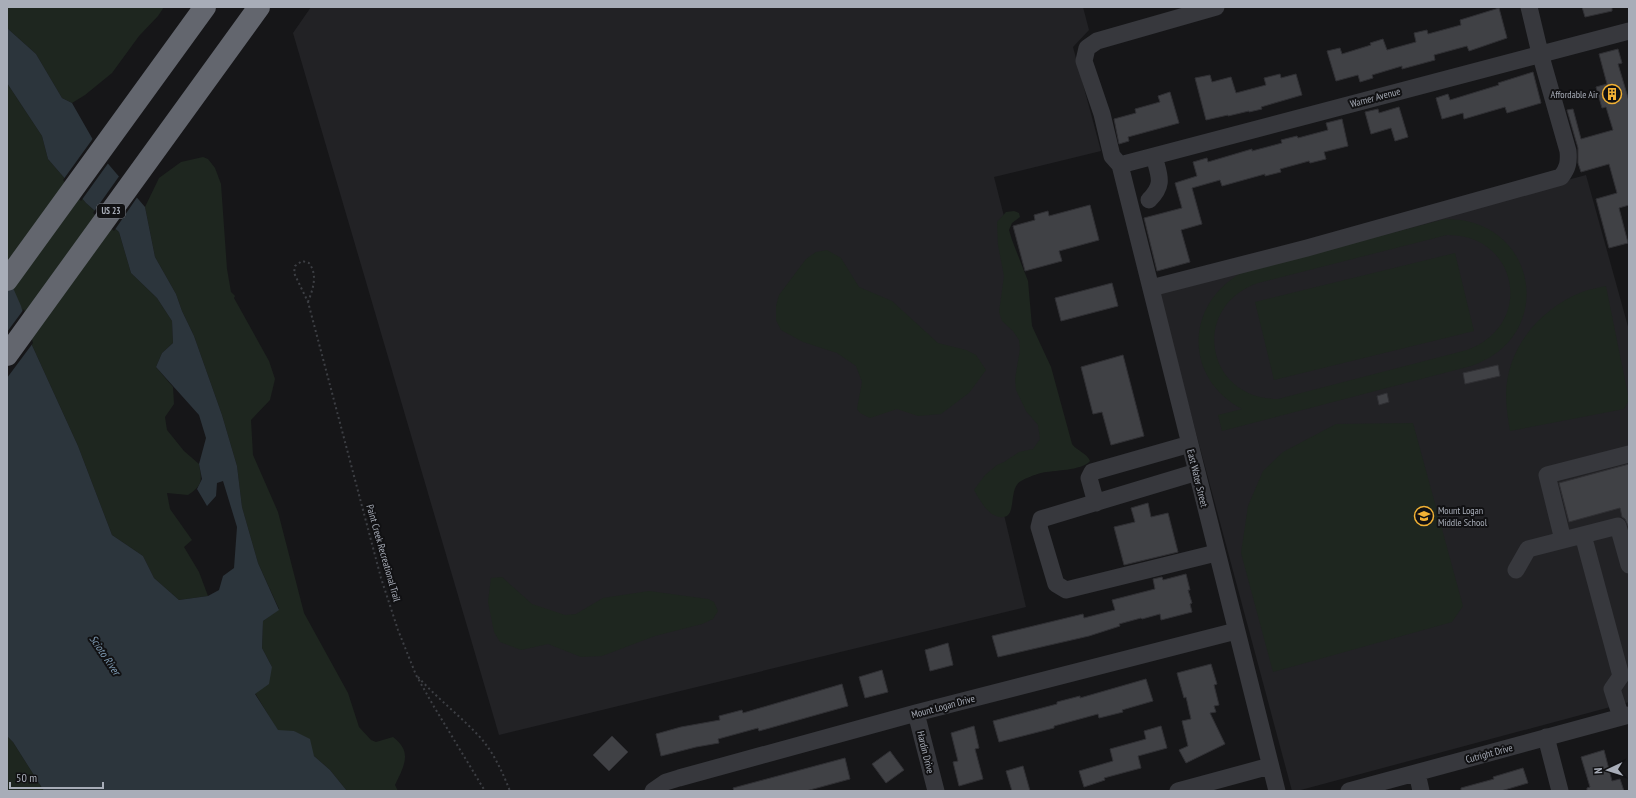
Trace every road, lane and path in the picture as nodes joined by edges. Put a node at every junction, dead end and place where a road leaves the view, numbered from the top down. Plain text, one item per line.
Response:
1 (205, 7) edge
2 (259, 7) edge
3 (1216, 7) edge
4 (1529, 7) edge
5 (1629, 31) edge
6 (1540, 53) junction
7 (1154, 156) junction
8 (1120, 165) junction
9 (1149, 200) dead end
10 (7, 280) edge
11 (1151, 288) junction
12 (308, 302) junction
13 (7, 355) edge
14 (1190, 444) junction
15 (1629, 454) edge
16 (1197, 472) junction
17 (1096, 503) junction
18 (1583, 535) junction
19 (1563, 540) junction
20 (1216, 553) junction
21 (1629, 565) edge
22 (1516, 570) dead end
23 (1236, 631) junction
24 (416, 675) junction
25 (916, 713) junction
26 (1625, 716) edge
27 (1546, 737) junction
28 (1270, 766) junction
29 (1416, 773) junction
30 (485, 791) edge
31 (510, 791) edge
32 (653, 791) edge
33 (936, 791) edge
34 (1178, 791) edge
35 (1277, 791) edge
36 (1349, 791) edge
37 (1421, 791) edge
38 (1560, 791) edge

1 - 10 highway
2 - 13 highway, US 23
3 - 8 street, East Water Street
4 - 6 street
5 - 6 street, Warner Avenue
6 - 7 street, Warner Avenue
6 - 11 street
7 - 8 street, Warner Avenue
7 - 9 street
8 - 11 street, East Water Street
11 - 14 street, East Water Street
12 - 12 path, Paint Creek Recreational Trail
12 - 24 path, Paint Creek Recreational Trail
14 - 16 street, East Water Street
14 - 17 street
15 - 19 street
16 - 17 street
16 - 20 street, East Water Street
17 - 20 street
18 - 19 street
18 - 21 street
18 - 26 street
19 - 22 street
20 - 23 street, East Water Street
23 - 25 street, Mount Logan Drive
23 - 28 street, East Water Street
24 - 30 path, Paint Creek Recreational Trail
24 - 31 path
25 - 32 street, Mount Logan Drive
25 - 33 street, Hardin Drive
26 - 27 street, Cutright Drive
27 - 29 street, Cutright Drive
27 - 38 street
28 - 34 street
28 - 35 street, East Water Street
29 - 36 street, Cutright Drive
29 - 37 street

